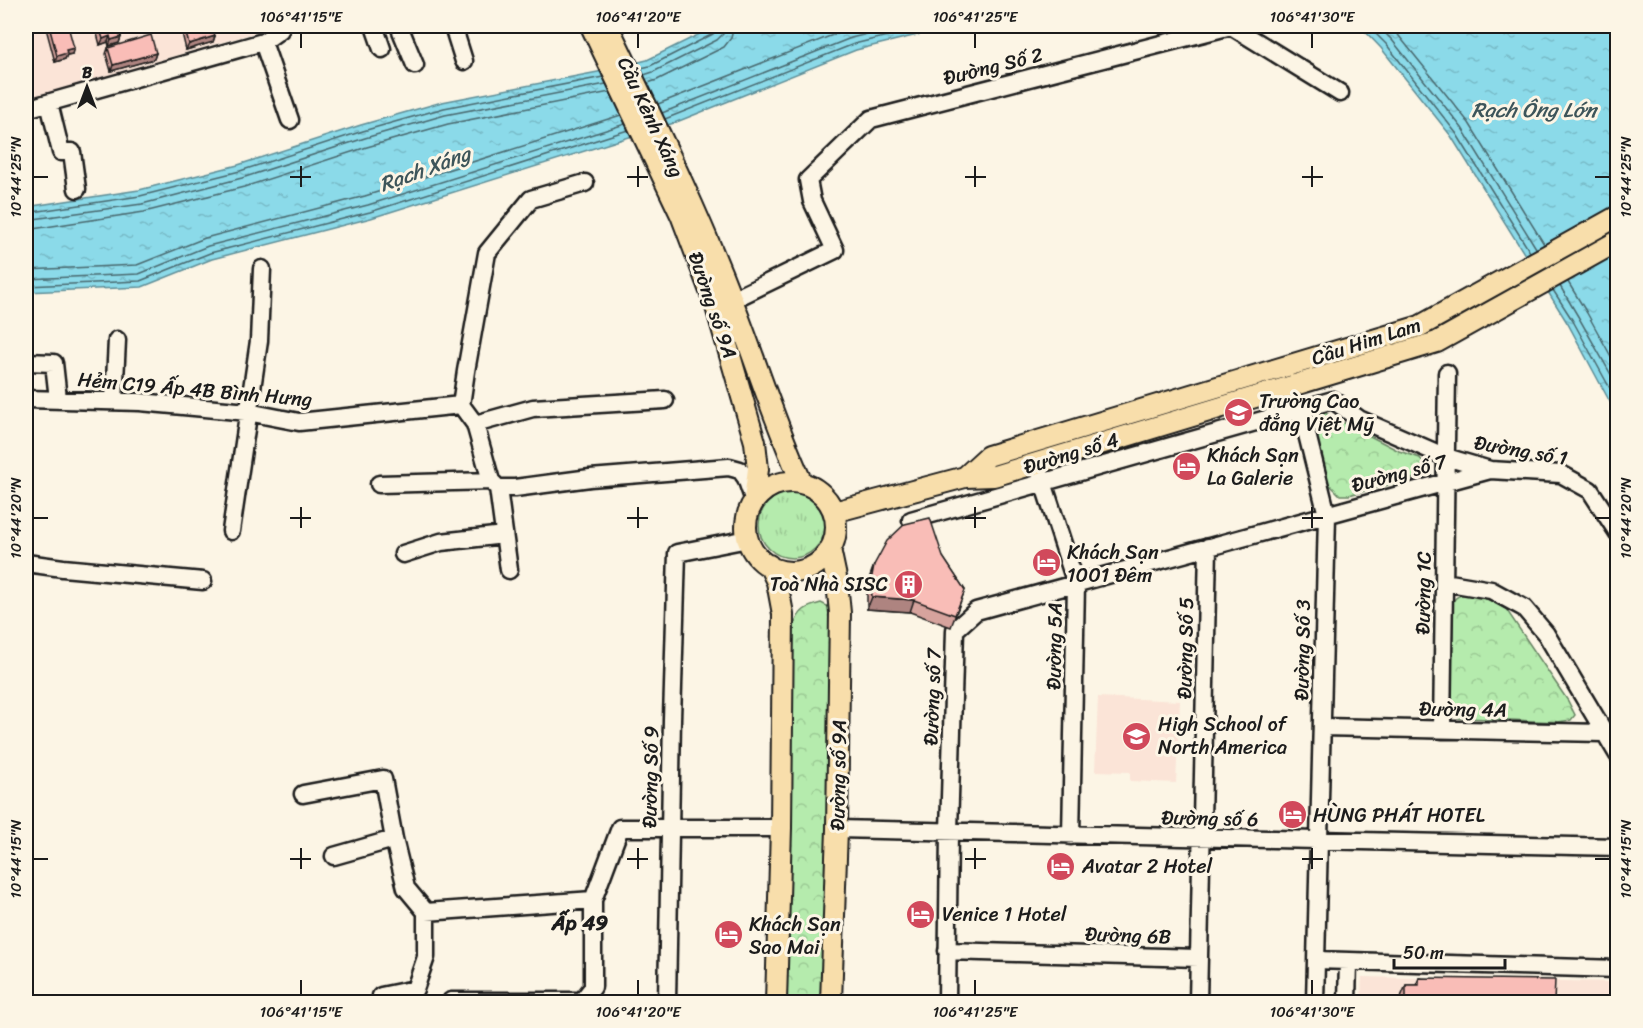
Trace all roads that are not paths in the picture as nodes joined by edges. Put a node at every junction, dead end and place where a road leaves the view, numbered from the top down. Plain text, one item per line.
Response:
1 (282, 26) edge
2 (374, 26) edge
3 (399, 26) edge
4 (453, 26) edge
5 (591, 26) edge
6 (608, 26) edge
7 (263, 42) junction
8 (382, 49) dead end
9 (464, 61) dead end
10 (415, 65) dead end
11 (1340, 93) dead end
12 (48, 103) junction
13 (26, 109) edge
14 (290, 120) dead end
15 (585, 183) dead end
16 (77, 189) dead end
17 (688, 211) junction
18 (1617, 216) edge
19 (1617, 241) edge
20 (262, 269) dead end
21 (732, 300) junction
22 (117, 340) dead end
23 (26, 362) edge
24 (1447, 374) dead end
25 (26, 399) edge
26 (58, 399) junction
27 (665, 400) dead end
28 (114, 401) junction
29 (461, 405) junction
30 (1301, 410) junction
31 (248, 412) junction
32 (1130, 413) joint
33 (475, 424) junction
34 (1138, 433) junction
35 (1446, 457) junction
36 (1037, 464) junction
37 (1490, 470) junction
38 (965, 477) junction
39 (1445, 482) junction
40 (802, 483) junction
41 (1043, 483) junction
42 (379, 484) dead end
43 (494, 484) junction
44 (754, 501) junction
45 (834, 512) junction
46 (1327, 515) junction
47 (911, 520) edge
48 (231, 531) dead end
49 (1617, 533) edge
50 (504, 535) junction
51 (748, 539) junction
52 (1208, 547) junction
53 (830, 549) junction
54 (403, 554) dead end
55 (26, 563) edge
56 (769, 566) junction
57 (509, 570) dead end
58 (203, 581) dead end
59 (1444, 582) junction
60 (1076, 584) junction
61 (1322, 727) junction
62 (1443, 730) junction
63 (1603, 733) junction
64 (1617, 755) edge
65 (303, 794) dead end
66 (671, 827) junction
67 (782, 828) junction
68 (837, 830) junction
69 (949, 831) junction
70 (1071, 836) junction
71 (1202, 838) junction
72 (394, 839) junction
73 (1319, 841) junction
74 (1617, 847) edge
75 (334, 856) dead end
76 (593, 900) junction
77 (426, 912) junction
78 (947, 951) junction
79 (1199, 958) junction
80 (1316, 960) junction
81 (1348, 961) junction
82 (1617, 969) edge
83 (381, 996) dead end
84 (451, 1001) dead end
85 (667, 1002) edge
86 (776, 1002) edge
87 (831, 1002) edge
88 (947, 1002) edge
89 (1198, 1002) edge
90 (1315, 1002) edge
91 (1347, 1002) edge

1 - 7 street
2 - 8 street
3 - 10 street
4 - 9 street
5 - 17 main road, Cầu Kênh Xáng
6 - 17 main road, Cầu Kênh Xáng
7 - 12 street
7 - 14 street
11 - 21 street, Đường Số 2
12 - 13 street
12 - 16 street
15 - 29 street
17 - 21 main road, Đường số 9A
17 - 44 main road, Đường số 9A
18 - 32 main road, Cầu Him Lam
19 - 34 main road, Cầu Him Lam
20 - 31 street
21 - 40 main road, Đường số 9A
22 - 28 street
23 - 26 street, Hẻm C19 Ấp 4B Bình Hưng
24 - 35 street, Đường 1C
25 - 26 street, Hẻm C19 Ấp 4B Bình Hưng
26 - 28 street, Hẻm C19 Ấp 4B Bình Hưng
27 - 33 street
28 - 31 street, Hẻm C19 Ấp 4B Bình Hưng
29 - 31 street, Hẻm C19 Ấp 4B Bình Hưng
29 - 33 street
30 - 34 street, Đường số 4
30 - 35 street, Đường số 1
30 - 41 street
30 - 46 street, Đường Số 3
31 - 48 street
32 - 38 main road, Đường số 4
33 - 43 street
34 - 36 main road, Đường số 4
35 - 37 street, Đường số 1
35 - 39 street, Đường 1C
36 - 38 main road, Đường số 4
36 - 41 street, Đường 5A
37 - 39 street, Đường số 7
37 - 49 street, Đường số 1
38 - 45 main road, Đường số 4
39 - 46 street, Đường số 7
39 - 59 street, Đường 1C
40 - 44 main road
40 - 45 main road
41 - 47 street
41 - 60 street, Đường 5A
42 - 43 street
43 - 44 street
43 - 50 street
44 - 51 main road
45 - 53 main road
46 - 52 street, Đường số 7
46 - 61 street, Đường Số 3
50 - 54 street
50 - 57 street
51 - 56 main road
51 - 66 street, Đường Số 9
52 - 60 street, Đường số 7
52 - 71 street, Đường Số 5
53 - 56 main road
53 - 68 main road, Đường số 9A
55 - 58 street
56 - 67 main road
59 - 62 street, Đường 1C
59 - 63 street
60 - 69 street, Đường số 7
60 - 70 street, Đường 5A
61 - 62 street, Đường 4A
61 - 73 street, Đường Số 3
62 - 63 street, Đường 4A
63 - 64 street
65 - 72 street
66 - 67 street
66 - 76 street
66 - 85 street, Đường Số 9
67 - 86 main road
68 - 69 street, Đường số 6
68 - 87 main road, Đường số 9A
69 - 70 street, Đường số 6
69 - 78 street, Đường số 7
70 - 71 street, Đường số 6
71 - 73 street, Đường số 6
71 - 79 street, Đường Số 5
72 - 75 street
72 - 77 street
73 - 74 street, Đường số 6
73 - 80 street, Đường Số 3
76 - 77 street
76 - 84 street
77 - 83 street
78 - 79 street, Đường 6B
78 - 88 street, Đường số 7
79 - 89 street, Đường Số 5
80 - 81 street
80 - 90 street, Đường Số 3
81 - 82 street
81 - 91 street

